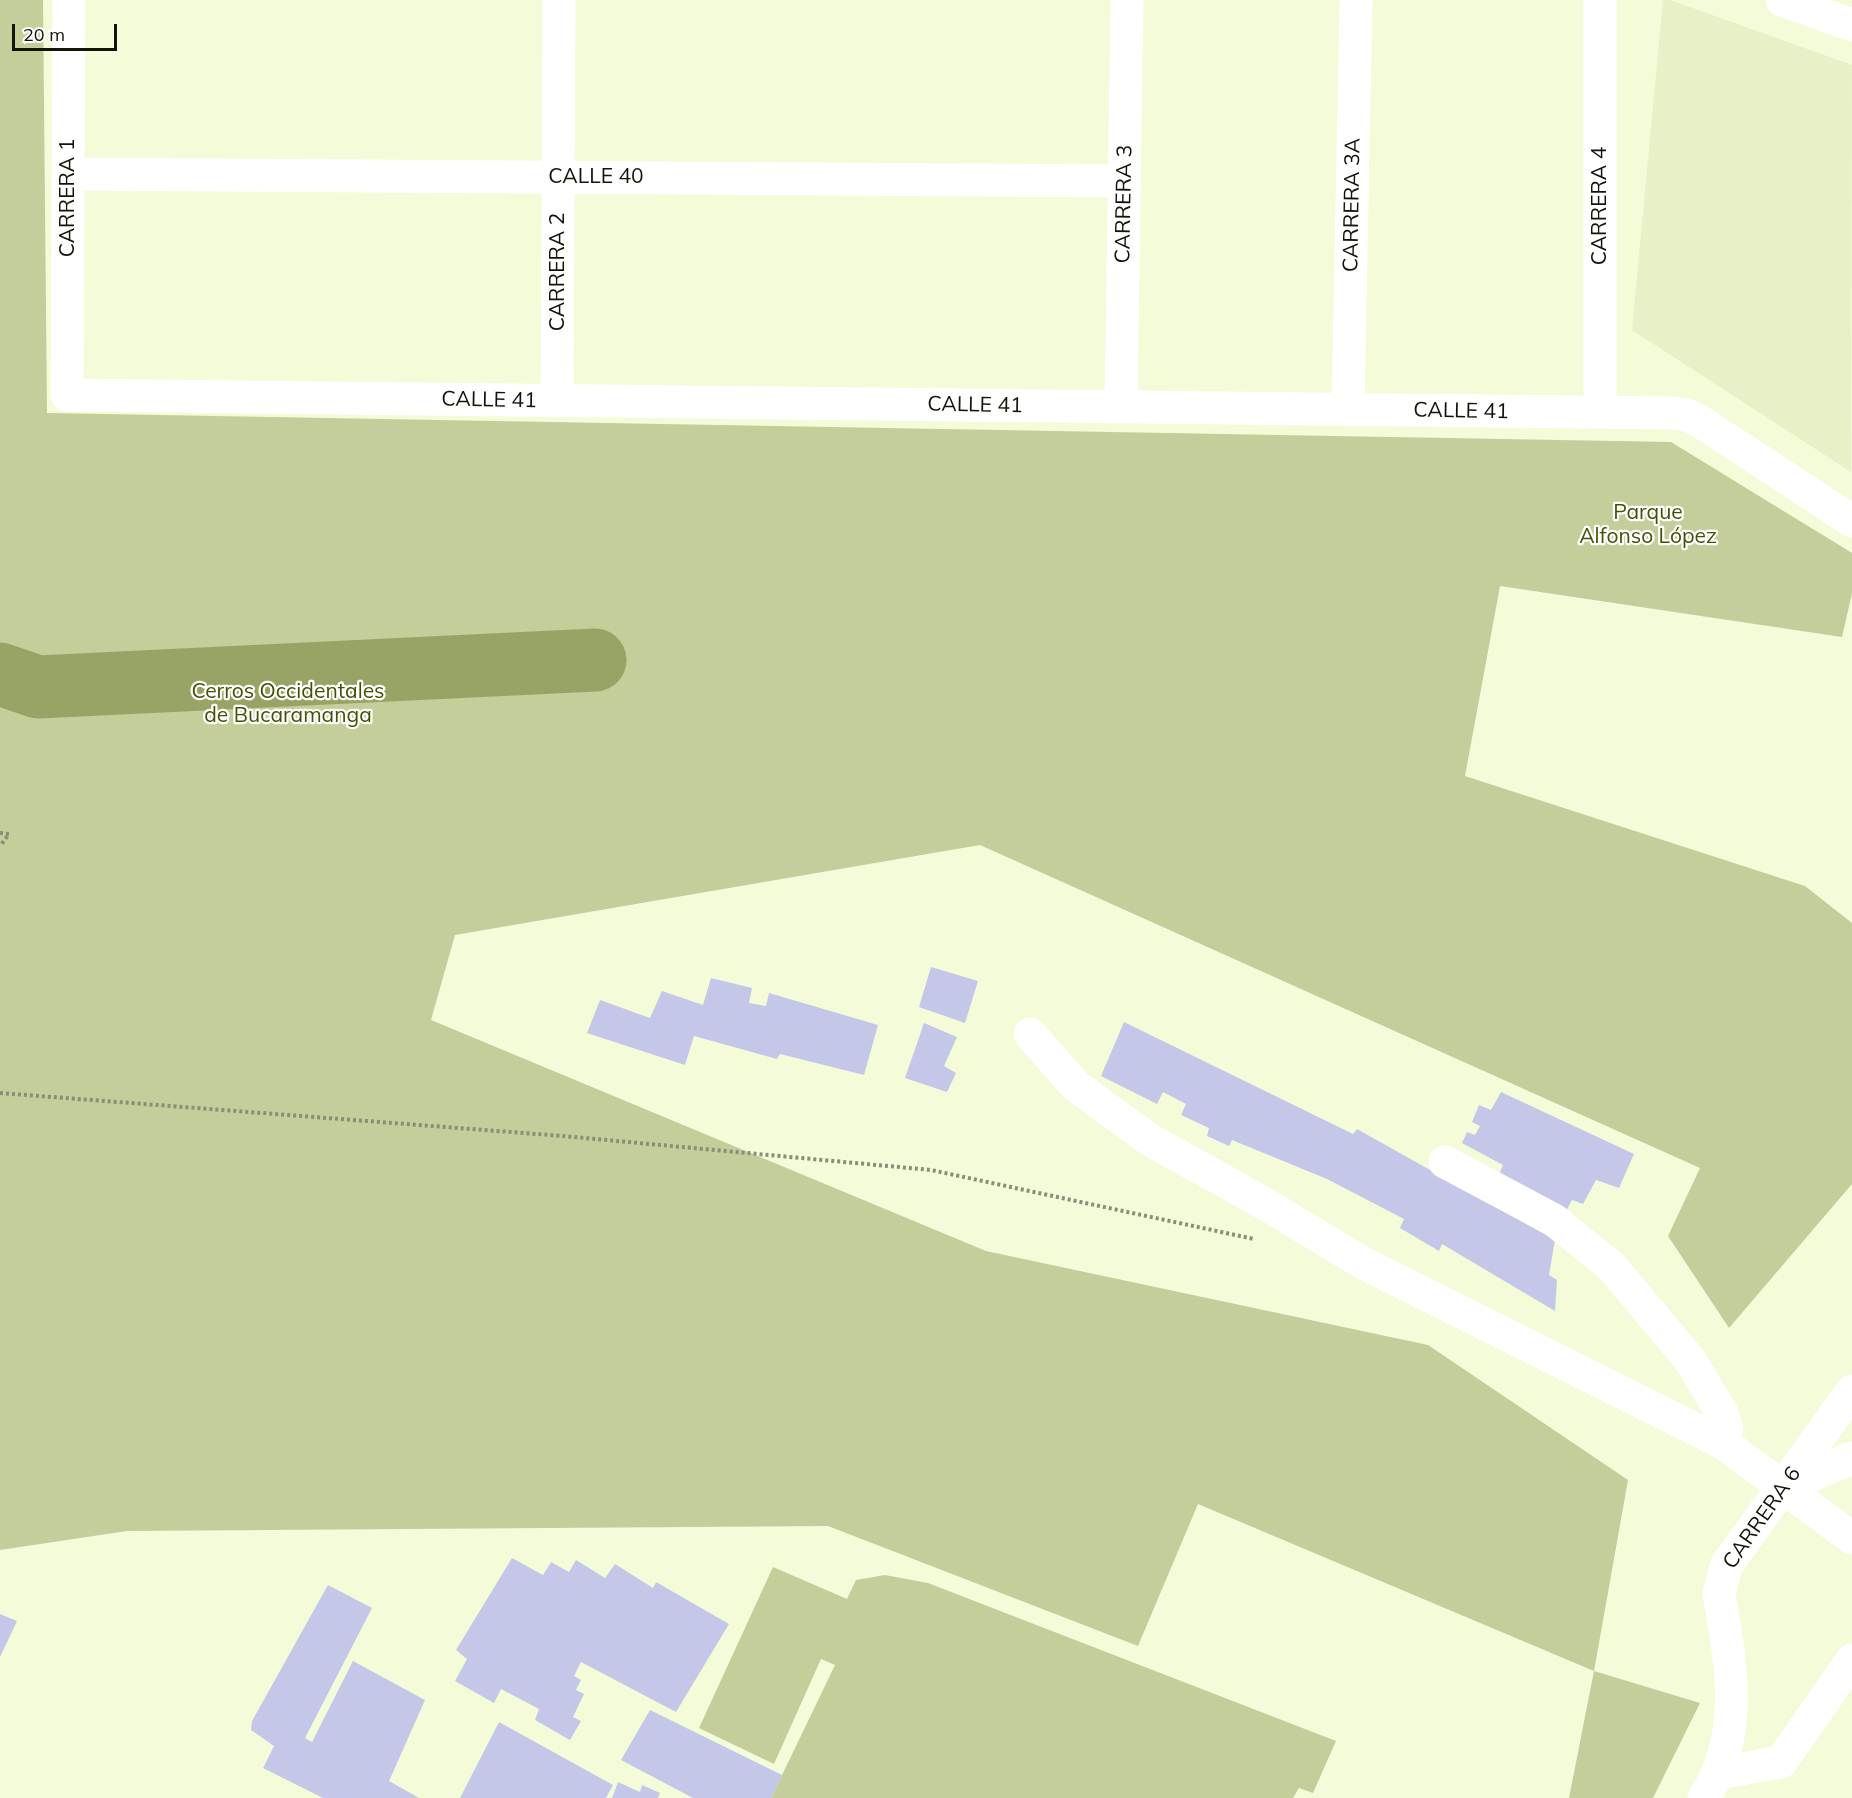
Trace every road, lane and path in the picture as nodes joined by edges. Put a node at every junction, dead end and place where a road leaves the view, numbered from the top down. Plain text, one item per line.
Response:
1 (69, 0) edge
2 (559, 0) edge
3 (1127, 0) edge
4 (1356, 0) edge
5 (1600, 0) edge
6 (1782, 0) edge
7 (1852, 25) edge
8 (68, 174) junction
9 (558, 177) junction
10 (1124, 181) junction
11 (67, 396) joint
12 (557, 401) junction
13 (1121, 407) junction
14 (1348, 410) junction
15 (1599, 412) junction
16 (1852, 521) edge
17 (0, 833) edge
18 (0, 846) edge
19 (1030, 1034) dead end
20 (0, 1092) edge
21 (1445, 1162) dead end
22 (1258, 1240) dead end
23 (1852, 1391) edge
24 (1723, 1443) junction
25 (1852, 1458) edge
26 (1784, 1487) junction
27 (1852, 1539) edge
28 (1852, 1660) edge
29 (1711, 1786) edge

1 - 8 street, CARRERA 1
2 - 9 street, CARRERA 2
3 - 10 street, CARRERA 3
4 - 14 street, CARRERA 3A
5 - 15 street, CARRERA 4
6 - 7 street
8 - 9 street, CALLE 40
8 - 11 street, CARRERA 1
9 - 10 street, CALLE 40
9 - 12 street, CARRERA 2
10 - 13 street, CARRERA 3
11 - 12 street, CALLE 41
12 - 13 street, CALLE 41
13 - 14 street, CALLE 41
14 - 15 street, CALLE 41
15 - 16 street, CALLE 41
17 - 18 path
19 - 24 street
20 - 22 path
21 - 24 street
23 - 26 street, CARRERA 6
24 - 26 street
25 - 26 street
26 - 27 street
26 - 29 street, CARRERA 6
28 - 29 street

